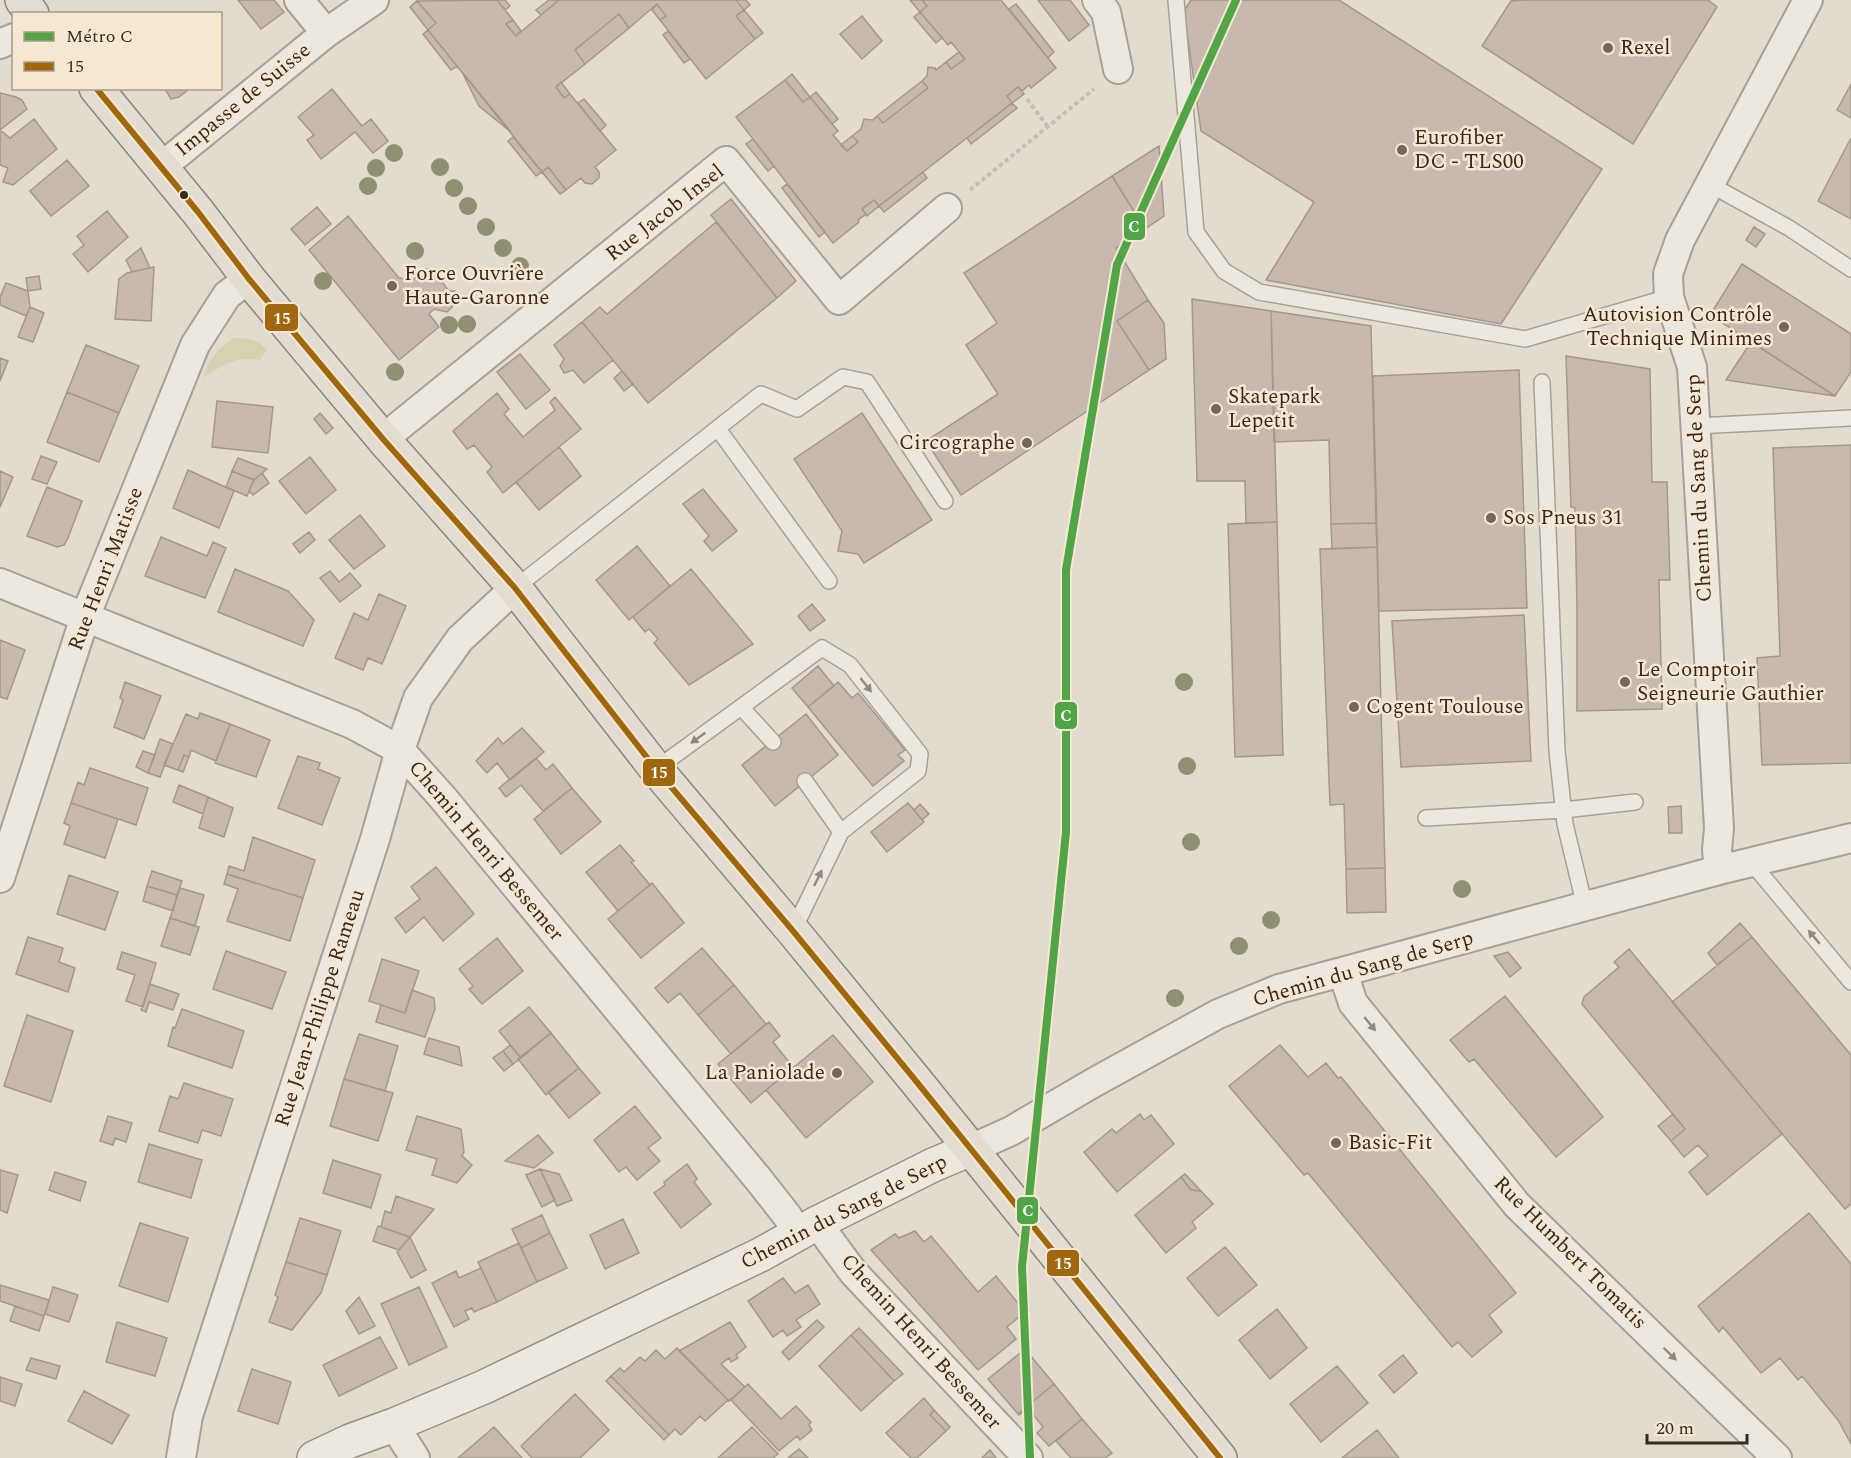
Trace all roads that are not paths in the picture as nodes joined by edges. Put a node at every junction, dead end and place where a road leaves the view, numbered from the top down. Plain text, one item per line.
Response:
1 (299, 0) edge
2 (374, 0) edge
3 (1097, 0) edge
4 (1176, 0) edge
5 (1808, 0) edge
6 (326, 33) junction
7 (1118, 69) road end
8 (98, 90) edge
9 (160, 168) junction
10 (1709, 184) junction
11 (947, 208) road end
12 (1851, 269) edge
13 (249, 279) junction
14 (1669, 297) junction
15 (1542, 382) dead end
16 (1851, 418) edge
17 (1696, 426) junction
18 (718, 429) junction
19 (383, 439) junction
20 (945, 501) dead end
21 (829, 581) dead end
22 (0, 583) edge
23 (514, 588) junction
24 (85, 617) junction
25 (741, 707) junction
26 (773, 742) dead end
27 (400, 750) junction
28 (656, 769) junction
29 (805, 782) dead end
30 (1635, 802) dead end
31 (1564, 810) junction
32 (1426, 818) dead end
33 (841, 832) junction
34 (1851, 838) edge
35 (1751, 862) junction
36 (1719, 870) junction
37 (0, 878) edge
38 (1585, 907) junction
39 (793, 931) junction
40 (1343, 973) junction
41 (1851, 982) edge
42 (971, 1149) junction
43 (807, 1229) junction
44 (393, 1425) junction
45 (181, 1458) edge
46 (314, 1458) edge
47 (415, 1458) edge
48 (1028, 1458) edge
49 (1220, 1458) edge
50 (1777, 1458) edge

1 - 6 street, Impasse de Suisse
2 - 6 street, Impasse de Suisse
3 - 7 street
4 - 14 lane
5 - 10 street, Chemin du Sang de Serp
6 - 9 street, Impasse de Suisse
8 - 9 main road
9 - 13 main road
10 - 12 lane
10 - 14 street, Chemin du Sang de Serp
11 - 19 street, Rue Jacob Insel
13 - 19 main road
13 - 24 street, Rue Henri Matisse
14 - 17 street, Chemin du Sang de Serp
15 - 31 lane
16 - 17 lane
17 - 36 street, Chemin du Sang de Serp
18 - 20 lane
18 - 21 lane
18 - 23 lane
19 - 23 main road
22 - 24 street, Chemin Henri Bessemer
23 - 27 street, Rue Jean-Philippe Rameau
23 - 28 main road
24 - 27 street, Chemin Henri Bessemer
24 - 37 street, Rue Henri Matisse
25 - 26 lane
25 -> 28 lane
25 -> 33 lane
27 - 43 street, Chemin Henri Bessemer
27 - 45 street, Rue Jean-Philippe Rameau
28 - 39 main road
29 - 33 lane
30 - 31 lane
31 - 32 lane
31 - 38 lane
39 -> 33 lane
34 - 35 street, Chemin du Sang de Serp
35 - 36 street, Chemin du Sang de Serp
41 -> 35 lane
36 - 38 street, Chemin du Sang de Serp
38 - 40 street, Chemin du Sang de Serp
39 - 42 main road
40 - 42 street, Chemin du Sang de Serp
40 -> 50 street, Rue Humbert Tomatis
42 - 43 street, Chemin du Sang de Serp
42 - 49 main road
43 - 44 street, Chemin du Sang de Serp
43 - 48 street, Chemin Henri Bessemer
44 - 46 street, Chemin du Sang de Serp
44 - 47 street

